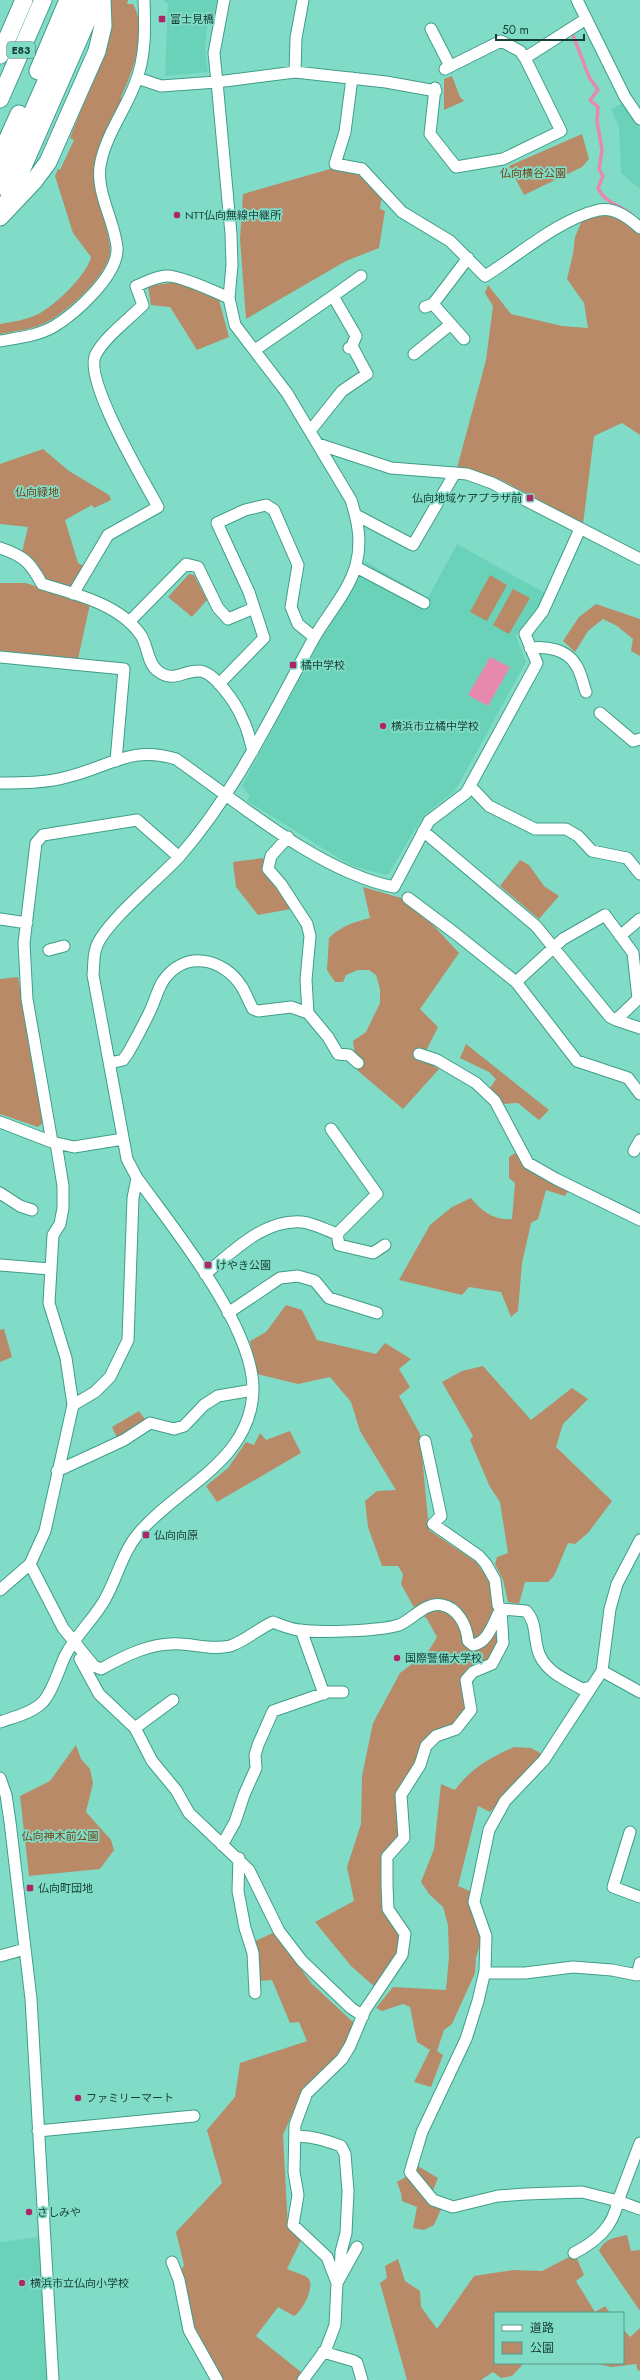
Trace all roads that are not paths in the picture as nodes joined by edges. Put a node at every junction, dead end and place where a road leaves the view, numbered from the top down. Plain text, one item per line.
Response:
1 (24, 0) edge
2 (43, 0) edge
3 (68, 0) edge
4 (82, 0) edge
5 (96, 0) edge
6 (144, 0) edge
7 (224, 0) edge
8 (304, 0) edge
9 (577, 0) edge
10 (102, 8) edge
11 (586, 19) junction
12 (431, 29) dead end
13 (0, 55) edge
14 (525, 58) junction
15 (295, 72) junction
16 (137, 78) junction
17 (352, 78) junction
18 (217, 82) junction
19 (0, 99) edge
20 (640, 119) edge
21 (0, 156) edge
22 (0, 186) edge
23 (0, 217) edge
24 (640, 228) edge
25 (468, 258) junction
26 (361, 276) dead end
27 (333, 296) junction
28 (229, 298) junction
29 (451, 324) junction
30 (464, 339) dead end
31 (0, 341) edge
32 (255, 350) junction
33 (414, 354) dead end
34 (310, 431) junction
35 (318, 444) junction
36 (455, 473) junction
37 (356, 515) junction
38 (580, 529) junction
39 (0, 548) edge
40 (640, 558) edge
41 (356, 567) junction
42 (73, 594) junction
43 (424, 603) dead end
44 (254, 608) junction
45 (129, 622) junction
46 (314, 637) junction
47 (530, 648) junction
48 (0, 656) edge
49 (219, 684) junction
50 (586, 692) dead end
51 (600, 713) dead end
52 (640, 740) edge
53 (254, 751) junction
54 (116, 761) junction
55 (0, 783) edge
56 (470, 786) junction
57 (227, 794) junction
58 (423, 831) junction
59 (288, 838) junction
60 (179, 857) junction
61 (640, 874) edge
62 (408, 898) dead end
63 (0, 919) edge
64 (640, 919) edge
65 (27, 923) junction
66 (620, 936) junction
67 (64, 946) dead end
68 (553, 947) junction
69 (49, 950) dead end
70 (516, 982) junction
71 (308, 1013) junction
72 (616, 1020) junction
73 (640, 1028) edge
74 (419, 1054) dead end
75 (110, 1063) junction
76 (358, 1063) dead end
77 (640, 1094) edge
78 (0, 1122) edge
79 (332, 1129) dead end
80 (124, 1139) junction
81 (640, 1140) edge
82 (54, 1142) junction
83 (634, 1151) dead end
84 (137, 1178) junction
85 (0, 1193) edge
86 (32, 1210) dead end
87 (640, 1220) edge
88 (337, 1234) junction
89 (385, 1245) dead end
90 (0, 1265) edge
91 (50, 1270) junction
92 (205, 1274) junction
93 (228, 1313) junction
94 (377, 1314) dead end
95 (253, 1390) junction
96 (73, 1405) junction
97 (425, 1441) dead end
98 (57, 1471) junction
99 (640, 1540) edge
100 (30, 1564) junction
101 (0, 1590) edge
102 (501, 1609) junction
103 (301, 1630) junction
104 (74, 1643) junction
105 (602, 1671) junction
106 (591, 1687) junction
107 (343, 1692) dead end
108 (640, 1692) edge
109 (324, 1694) junction
110 (173, 1700) dead end
111 (0, 1722) edge
112 (135, 1728) junction
113 (0, 1778) edge
114 (3, 1795) edge
115 (630, 1832) dead end
116 (222, 1845) junction
117 (239, 1858) junction
118 (640, 1897) edge
119 (25, 1949) junction
120 (0, 1956) edge
121 (640, 1963) edge
122 (485, 1973) junction
123 (255, 1993) dead end
124 (363, 2016) junction
125 (194, 2116) dead end
126 (38, 2130) junction
127 (295, 2137) junction
128 (640, 2143) edge
129 (417, 2147) junction
130 (409, 2158) dead end
131 (636, 2167) edge
132 (618, 2201) junction
133 (640, 2209) edge
134 (357, 2247) dead end
135 (574, 2252) dead end
136 (172, 2262) dead end
137 (338, 2280) junction
138 (323, 2352) junction
139 (53, 2380) edge
140 (217, 2380) edge
141 (303, 2380) edge
142 (362, 2380) edge

1 - 13 highway, E83
2 - 19 highway, E83
3 - 21 highway
4 - 22 highway
5 - 23 highway
6 - 16 street
7 - 18 street
8 - 15 street
9 - 11 street
10 - 23 highway
11 - 14 street
11 - 20 street
12 - 14 street
14 - 17 street
15 - 17 street
15 - 18 street
16 - 18 street
16 - 31 street
17 - 25 street
18 - 28 street
24 - 25 street
25 - 29 street
26 - 27 street
27 - 32 street
27 - 34 street
28 - 32 street
28 - 42 street
29 - 30 street
29 - 33 street
32 - 34 street
34 - 35 street
35 - 36 street
35 - 37 street
36 - 37 street
36 - 38 street
37 - 41 street
38 - 40 street
38 - 47 street
39 - 42 street
41 - 43 street
41 - 46 street
42 - 45 street
44 - 45 street
44 - 46 street
44 - 49 street
45 - 49 street
46 - 53 street
47 - 50 street
47 - 56 street
48 - 54 street
49 - 53 street
51 - 52 street
53 - 57 street
54 - 55 street
54 - 57 street
56 - 58 street
56 - 61 street
57 - 59 street
57 - 60 street
58 - 59 street
58 - 68 street
59 - 71 street
60 - 65 street
60 - 75 street
62 - 70 street
63 - 65 street
64 - 66 street
65 - 82 street
66 - 68 street
66 - 72 street
67 - 69 street
68 - 70 street
68 - 72 street
70 - 77 street
71 - 75 street
71 - 76 street
72 - 73 street
74 - 87 street
75 - 80 street
78 - 82 street
79 - 88 street
80 - 82 street
80 - 84 street
81 - 83 street
82 - 91 street
84 - 92 street
84 - 96 street
85 - 86 street
88 - 89 street
88 - 92 street
90 - 91 street
91 - 96 street
92 - 93 street
93 - 94 street
93 - 95 street
95 - 98 street
95 - 104 street
96 - 98 street
97 - 102 street
98 - 100 street
99 - 105 street
100 - 101 street
100 - 104 street
102 - 103 street
102 - 106 street
102 - 124 street
103 - 104 street
103 - 109 street
104 - 111 street
104 - 112 street
105 - 106 street
105 - 108 street
106 - 122 street
107 - 109 street
109 - 116 street
110 - 112 street
112 - 116 street
113 - 114 street
114 - 119 street
115 - 118 street
116 - 117 street
117 - 123 street
117 - 124 street
119 - 120 street
119 - 126 street
121 - 122 street
122 - 129 street
124 - 127 street
125 - 126 street
126 - 139 street
127 - 137 street
127 - 137 street
128 - 131 street
129 - 130 street
129 - 132 street
131 - 132 street
132 - 133 street
132 - 135 street
134 - 137 street
136 - 140 street
137 - 138 street
138 - 141 street
138 - 142 street

